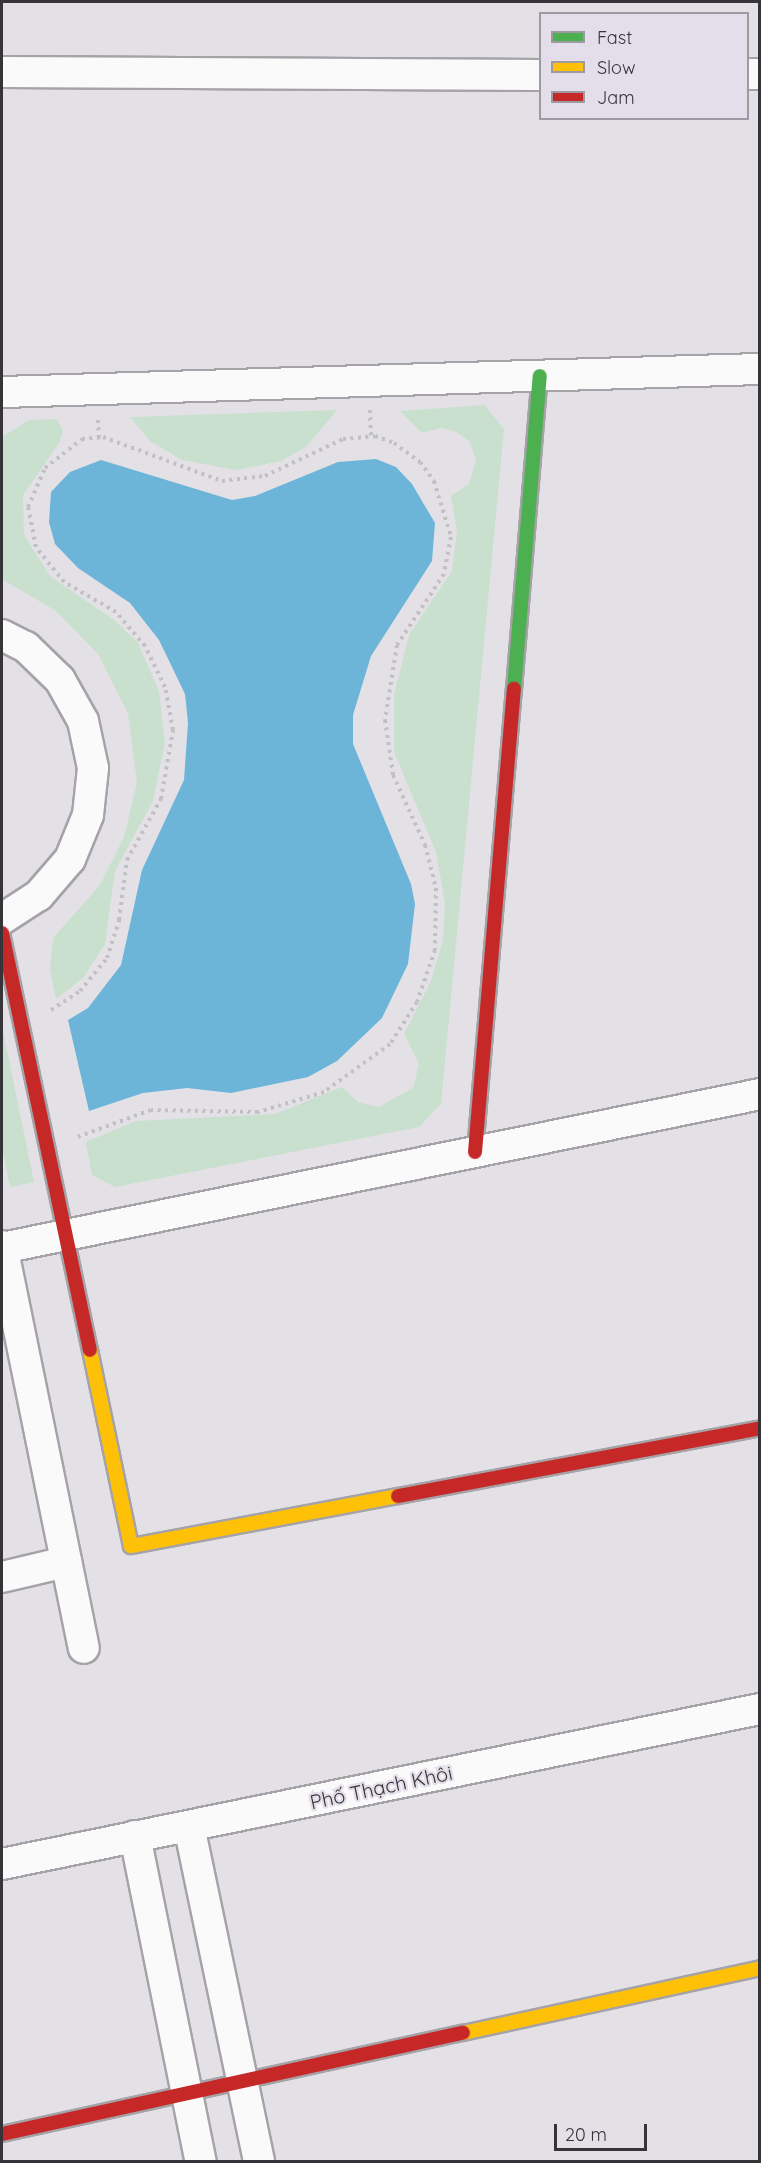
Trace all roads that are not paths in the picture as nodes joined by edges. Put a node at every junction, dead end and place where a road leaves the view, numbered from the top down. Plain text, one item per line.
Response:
1 (2, 72) edge
2 (539, 75) edge
3 (759, 369) edge
4 (540, 376) junction
5 (2, 392) edge
6 (2, 635) edge
7 (2, 920) edge
8 (2, 933) edge
9 (759, 1094) edge
10 (475, 1152) junction
11 (65, 1234) junction
12 (2, 1247) edge
13 (759, 1428) edge
14 (66, 1562) junction
15 (2, 1577) edge
16 (84, 1648) dead end
17 (759, 1709) edge
18 (189, 1826) junction
19 (135, 1836) junction
20 (2, 1864) edge
21 (759, 1968) edge
22 (242, 2081) junction
23 (187, 2093) junction
24 (2, 2134) edge
25 (201, 2162) edge
26 (259, 2162) edge

1 - 2 street
3 - 4 street
4 - 5 street
4 - 10 street
6 - 7 street
8 - 11 street
9 - 10 street
10 - 11 street
11 - 12 street
11 - 13 street
12 - 14 street
14 - 15 street
14 - 16 street
17 - 18 street, Phố Thạch Khôi
18 - 19 street, Phố Thạch Khôi
18 - 22 street
19 - 20 street, Phố Thạch Khôi
19 - 23 street
21 - 22 street
22 - 23 street
22 - 26 street
23 - 24 street
23 - 25 street

